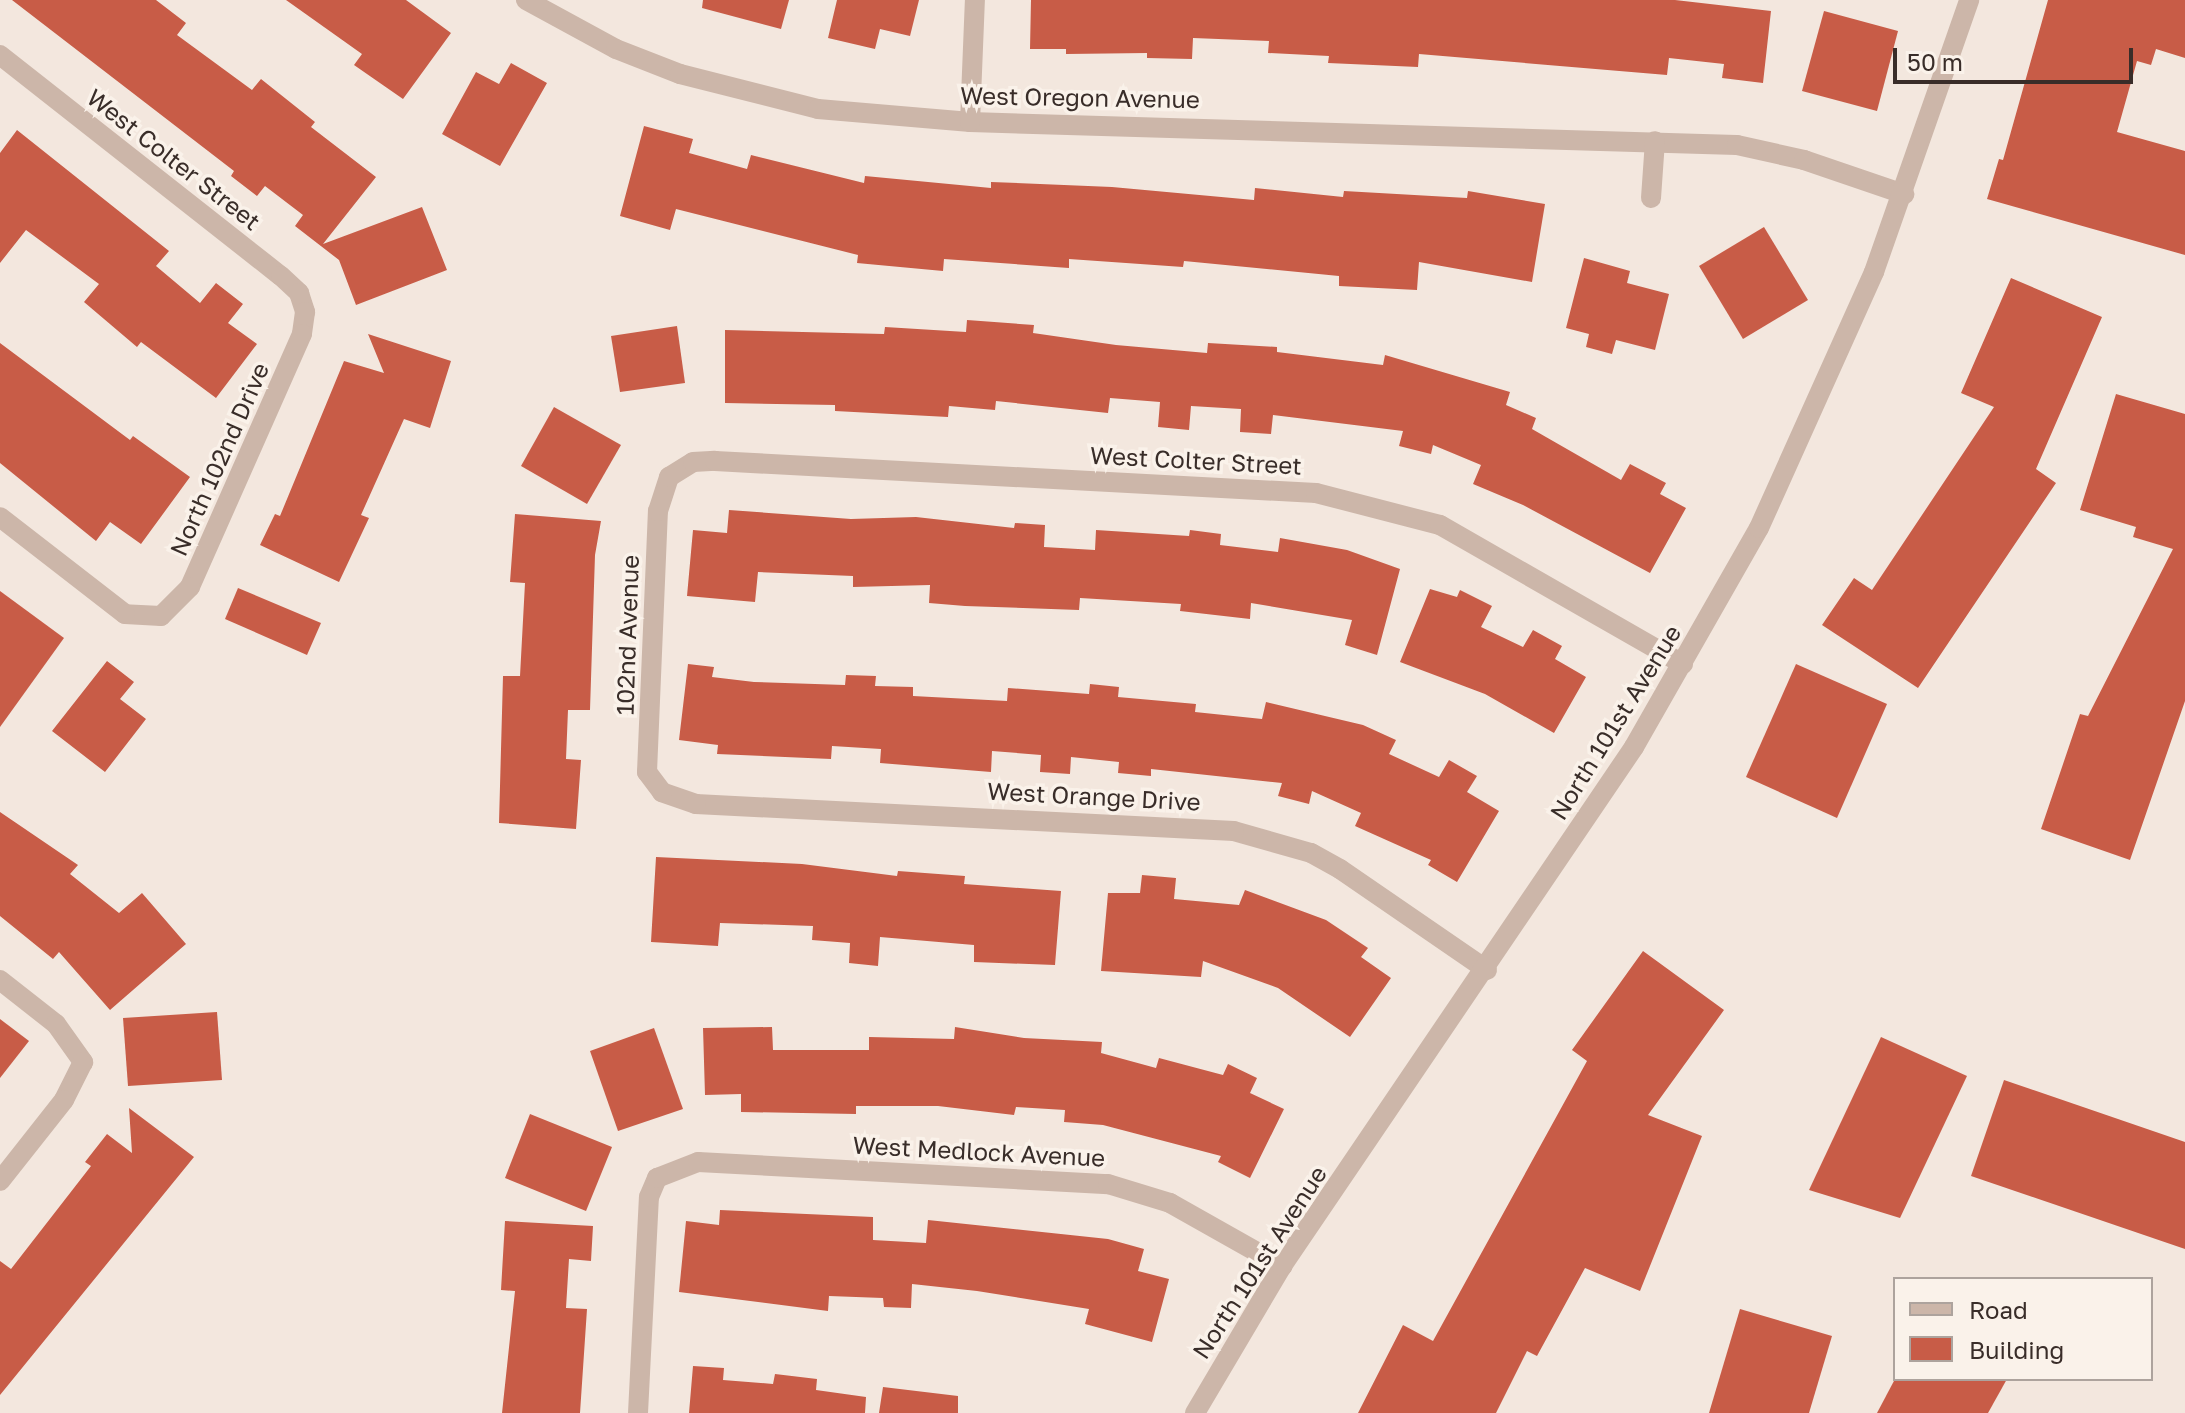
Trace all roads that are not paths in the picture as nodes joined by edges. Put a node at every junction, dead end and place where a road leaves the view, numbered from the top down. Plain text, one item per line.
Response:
1 (526, 0) edge
2 (975, 0) edge
3 (1969, 0) edge
4 (0, 55) edge
5 (970, 122) junction
6 (1655, 141) junction
7 (1904, 194) junction
8 (1651, 198) dead end
9 (305, 312) joint
10 (669, 477) joint
11 (0, 517) edge
12 (1683, 664) junction
13 (662, 792) joint
14 (1487, 970) junction
15 (0, 980) edge
16 (0, 1181) edge
17 (1282, 1266) junction
18 (638, 1413) edge
19 (1195, 1413) edge

1 - 5 street, West Oregon Avenue
2 - 5 street
3 - 7 street, North 101st Avenue
4 - 9 street, West Colter Street
5 - 6 street, West Oregon Avenue
6 - 7 street, West Oregon Avenue
6 - 8 street
7 - 12 street, North 101st Avenue
9 - 11 street, North 102nd Drive
10 - 12 street, West Colter Street
10 - 13 street, 102nd Avenue
12 - 14 street, North 101st Avenue
13 - 14 street, West Orange Drive
14 - 17 street, North 101st Avenue
15 - 16 street
17 - 18 street, West Medlock Avenue
17 - 19 street, North 101st Avenue

